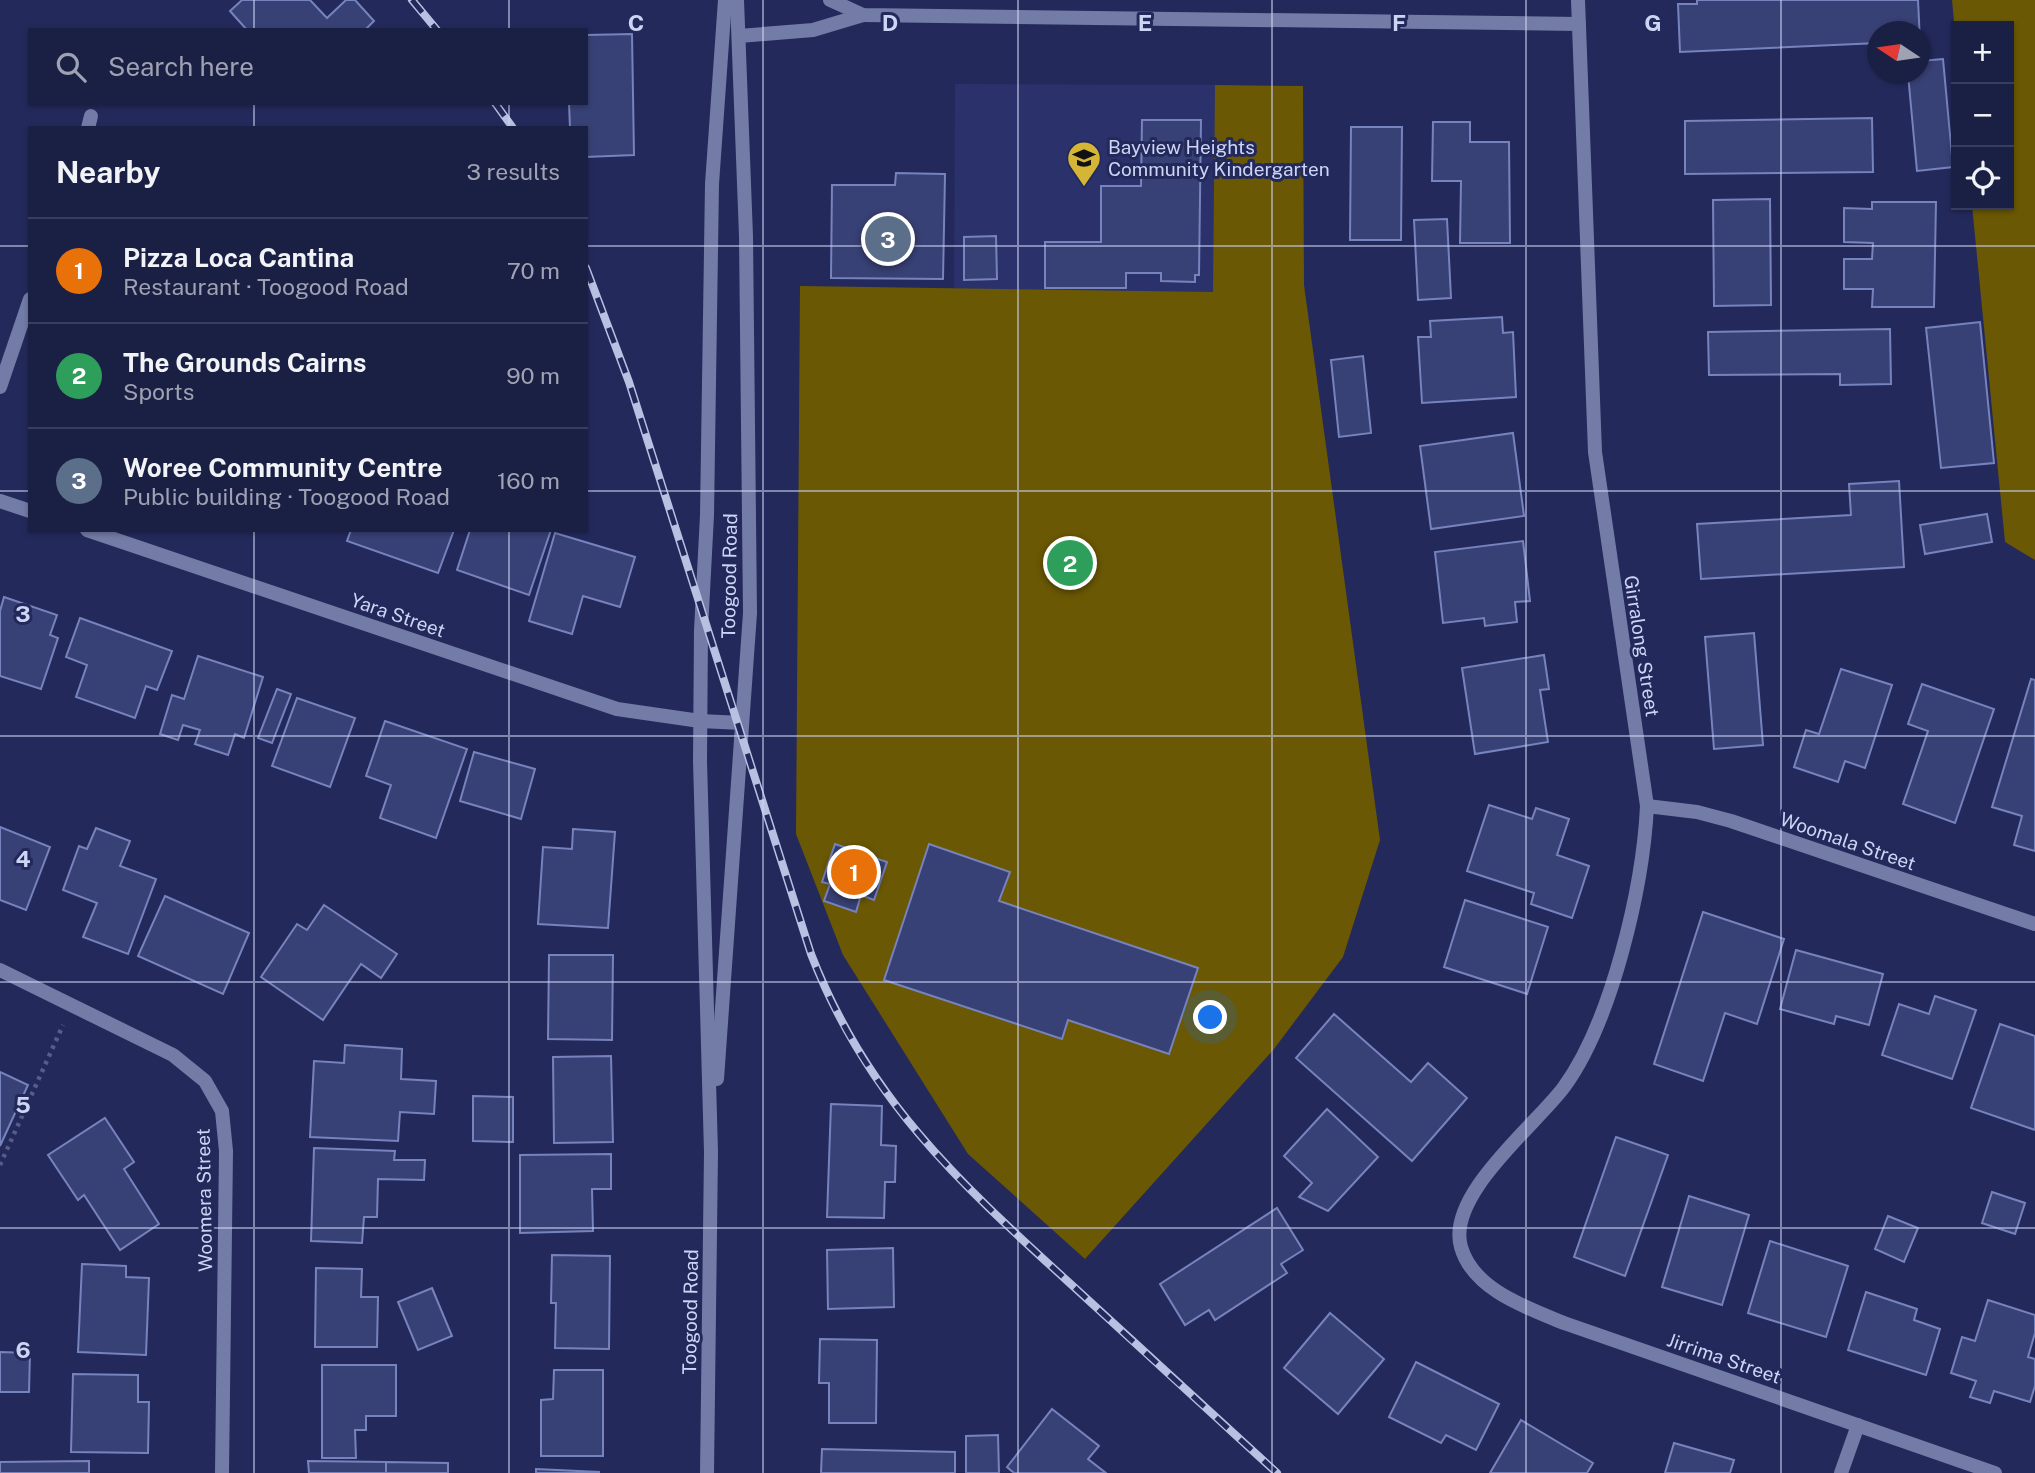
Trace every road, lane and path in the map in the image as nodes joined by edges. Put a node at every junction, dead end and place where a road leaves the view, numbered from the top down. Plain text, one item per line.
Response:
1 (725, 0) edge
2 (736, 0) edge
3 (830, 0) edge
4 (1578, 0) edge
5 (863, 15) junction
6 (722, 18) junction
7 (1579, 24) junction
8 (739, 36) junction
9 (28, 305) edge
10 (0, 387) edge
11 (0, 501) edge
12 (28, 510) edge
13 (93, 532) edge
14 (700, 721) junction
15 (742, 723) junction
16 (1647, 806) junction
17 (2035, 924) edge
18 (0, 970) edge
19 (72, 1005) junction
20 (711, 1152) junction
21 (0, 1165) edge
22 (1461, 1247) joint
23 (1858, 1425) junction
24 (222, 1473) edge
25 (707, 1473) edge
26 (1841, 1473) edge
27 (1995, 1473) edge

1 - 6 street, Toogood Road
2 - 6 street
2 - 8 street, Toogood Road
3 - 5 street
4 - 7 street, Girralong Street
5 - 7 street
5 - 8 street
6 - 8 street
6 - 14 street, Toogood Road
7 - 16 street, Girralong Street
8 - 15 street, Toogood Road
9 - 10 street
11 - 12 street
13 - 14 street, Yara Street
14 - 15 street, Yara Street
14 - 20 street, Toogood Road
15 - 20 street, Toogood Road
16 - 17 street, Woomala Street
16 - 22 street, Girralong Street
18 - 19 street, Woomera Street
19 - 21 path
19 - 24 street, Woomera Street
20 - 25 street, Toogood Road
22 - 23 street, Jirrima Street
23 - 26 street
23 - 27 street, Jirrima Street

